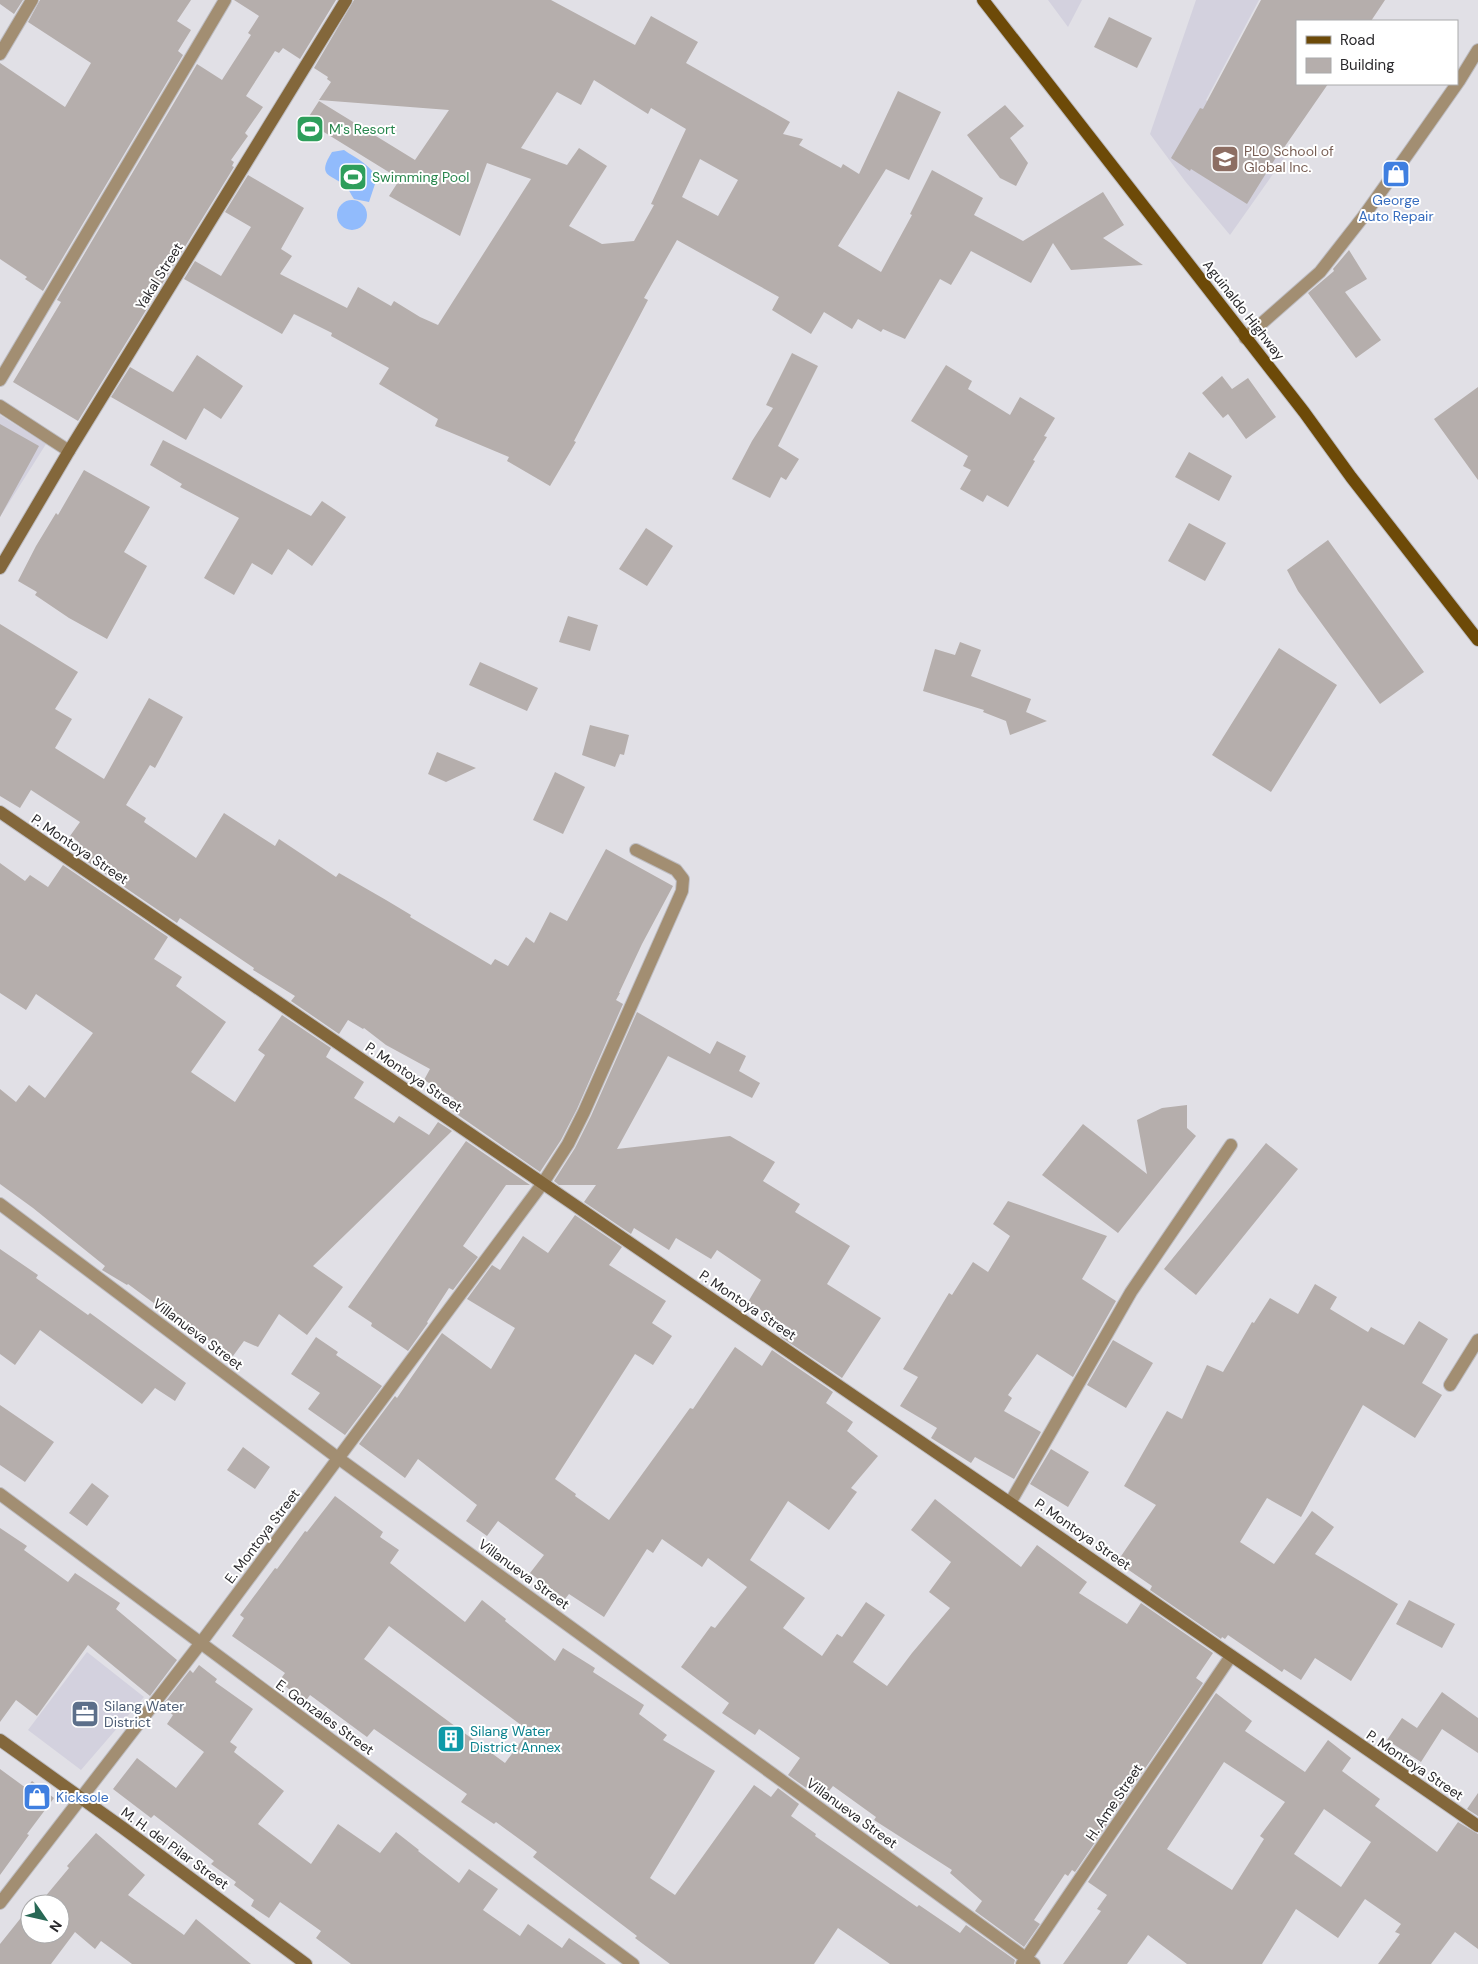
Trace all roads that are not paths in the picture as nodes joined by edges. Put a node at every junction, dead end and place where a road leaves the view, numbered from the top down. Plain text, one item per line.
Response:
1 (32, 0) edge
2 (225, 0) edge
3 (346, 0) edge
4 (983, 0) edge
5 (1478, 50) edge
6 (0, 54) edge
7 (1458, 81) edge
8 (1455, 85) edge
9 (1246, 338) junction
10 (0, 380) edge
11 (0, 406) edge
12 (69, 451) junction
13 (0, 568) edge
14 (1478, 640) edge
15 (0, 812) edge
16 (636, 850) dead end
17 (1231, 1145) dead end
18 (543, 1183) junction
19 (0, 1204) edge
20 (1478, 1340) edge
21 (1450, 1385) dead end
22 (338, 1458) junction
23 (0, 1494) edge
24 (1010, 1503) junction
25 (200, 1644) junction
26 (1231, 1656) junction
27 (0, 1740) edge
28 (82, 1799) junction
29 (1478, 1826) edge
30 (0, 1903) edge
31 (1027, 1962) edge
32 (306, 1964) edge
33 (632, 1964) edge

1 - 6 street
2 - 10 street
3 - 12 street, Yakal Street
4 - 9 main road, Aguinaldo Highway
5 - 7 street
8 - 9 street
9 - 14 main road, Aguinaldo Highway
11 - 12 street
12 - 13 street, Yakal Street
15 - 18 street, P. Montoya Street
16 - 18 street, E. Montoya Street
17 - 24 street
18 - 22 street, E. Montoya Street
18 - 24 street, P. Montoya Street
19 - 22 street, Villanueva Street
20 - 21 street
22 - 25 street, E. Montoya Street
22 - 31 street, Villanueva Street
23 - 25 street, E. Gonzales Street
24 - 26 street, P. Montoya Street
25 - 28 street, E. Montoya Street
25 - 33 street, E. Gonzales Street
26 - 29 street, P. Montoya Street
26 - 31 street, H. Ame Street
27 - 28 street, M. H. del Pilar Street
28 - 30 street, E. Montoya Street
28 - 32 street, M. H. del Pilar Street

